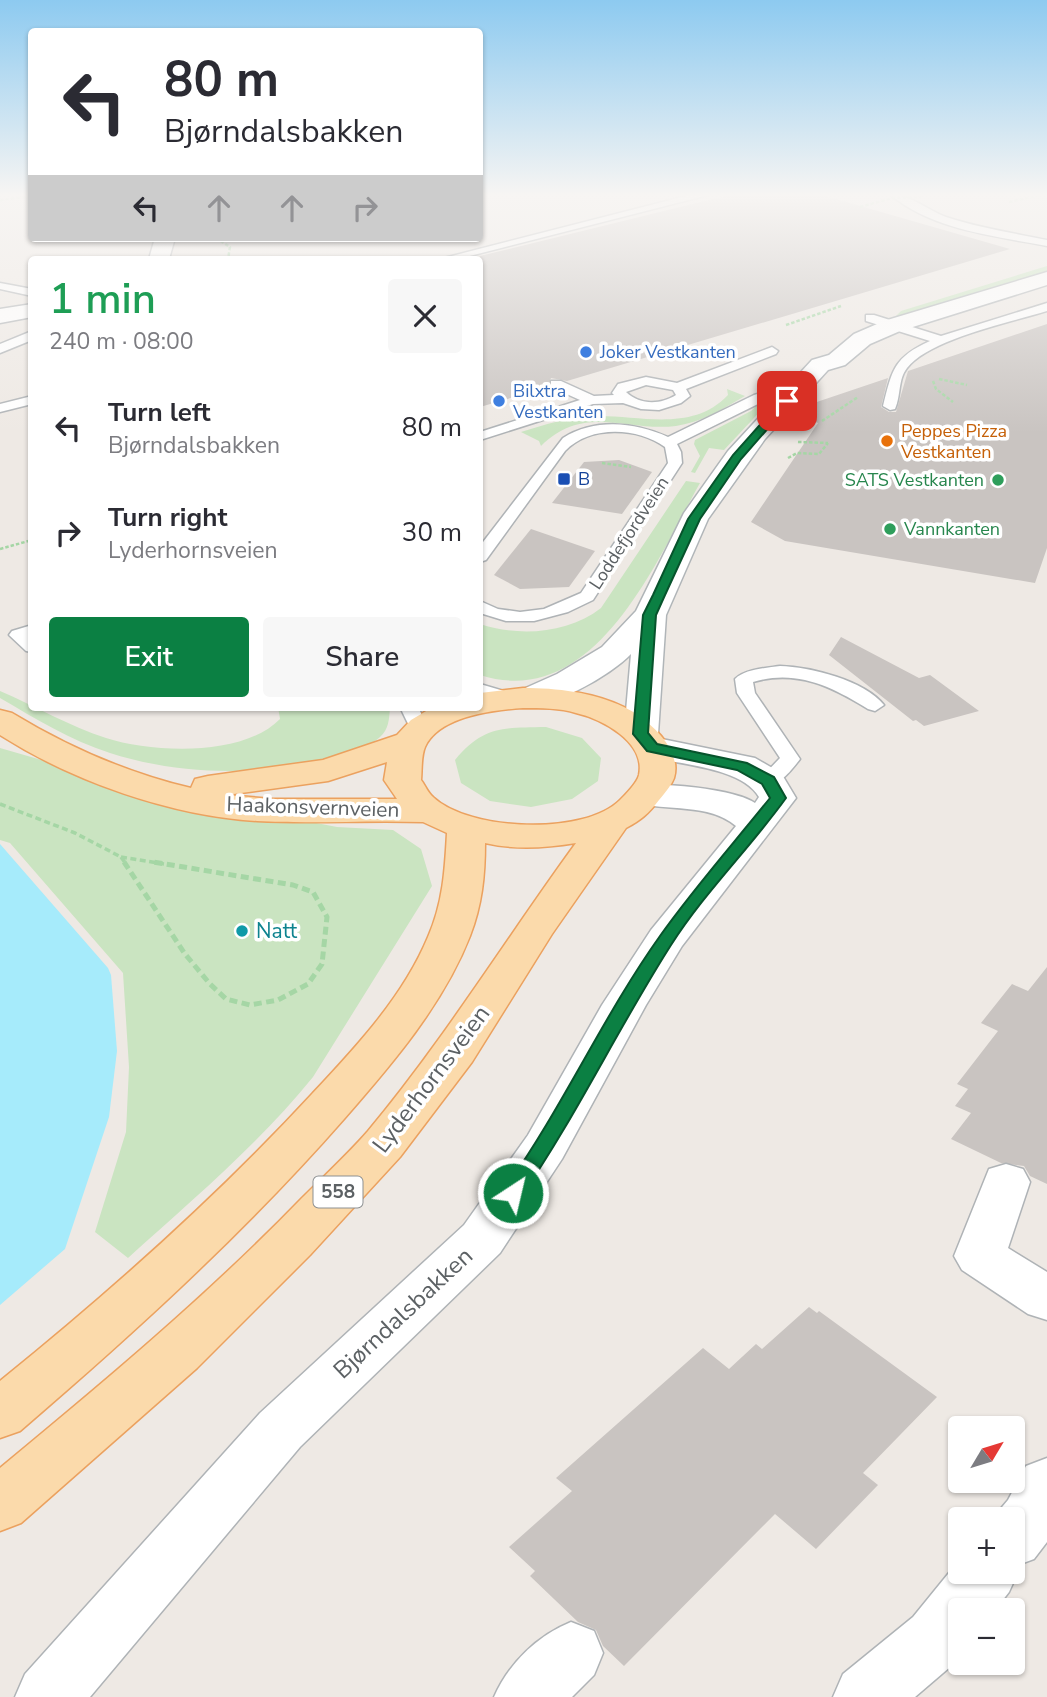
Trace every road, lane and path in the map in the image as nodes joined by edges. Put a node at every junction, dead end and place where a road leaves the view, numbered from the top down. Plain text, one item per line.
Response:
1 (1008, 274) edge
2 (1047, 278) edge
3 (0, 286) edge
4 (28, 305) edge
5 (1047, 307) edge
6 (28, 309) edge
7 (0, 316) edge
8 (870, 318) junction
9 (892, 326) junction
10 (28, 337) edge
11 (939, 340) junction
12 (0, 349) edge
13 (772, 351) dead end
14 (899, 369) junction
15 (811, 375) junction
16 (931, 377) dead end
17 (556, 384) dead end
18 (678, 387) junction
19 (28, 398) edge
20 (28, 398) edge
21 (623, 399) junction
22 (592, 400) junction
23 (0, 402) edge
24 (953, 402) dead end
25 (890, 406) dead end
26 (0, 408) edge
27 (813, 427) dead end
28 (483, 435) edge
29 (802, 435) dead end
30 (670, 442) junction
31 (555, 457) junction
32 (781, 462) dead end
33 (669, 472) junction
34 (28, 541) edge
35 (0, 549) edge
36 (483, 552) edge
37 (483, 607) edge
38 (650, 615) junction
39 (0, 632) edge
40 (27, 637) edge
41 (500, 697) edge
42 (875, 705) dead end
43 (455, 711) edge
44 (413, 727) edge
45 (8, 730) edge
46 (646, 741) junction
47 (157, 789) junction
48 (647, 795) junction
49 (763, 803) junction
50 (0, 804) edge
51 (447, 820) junction
52 (610, 823) junction
53 (121, 857) junction
54 (1006, 1182) dead end
55 (1047, 1299) edge
56 (0, 1414) edge
57 (1047, 1485) edge
58 (0, 1504) edge
59 (1025, 1524) edge
60 (978, 1584) edge
61 (571, 1653) dead end
62 (48, 1697) edge
63 (527, 1697) edge
64 (866, 1697) edge

1 - 8 main road
2 - 9 main road
3 - 4 lane
5 - 11 lane
6 - 7 main road
8 - 9 lane
8 - 15 main road
9 - 11 lane
9 - 15 main road
10 - 12 lane
11 - 14 lane
13 - 18 lane
14 - 25 lane
14 - 27 path
15 - 30 lane
15 - 38 main road
16 - 24 path
17 - 22 lane
18 - 21 lane
18 - 21 lane
19 - 23 lane
20 - 26 lane
21 - 22 lane
22 - 28 lane
29 - 32 path
30 - 31 lane
30 - 33 lane, Loddefjordveien
31 - 33 path
31 - 36 lane
33 - 37 lane, Loddefjordveien
34 - 35 path
38 - 41 main road
38 - 46 main road
39 - 40 lane
41 - 46 main road
42 - 49 lane
43 - 44 main road, 558
44 - 47 main road, Haakonsvernveien / 558
44 - 51 main road
45 - 47 main road, Haakonsvernveien / 558
46 - 48 main road
46 - 49 main road
47 - 51 main road, Haakonsvernveien / 558
48 - 49 main road
48 - 52 main road, 558
49 - 62 main road, Bjørndalsbakken
50 - 53 path
51 - 52 main road, 558
51 - 56 main road
52 - 58 main road, Lyderhornsveien / 558
53 - 53 path
54 - 55 main road
57 - 59 main road
60 - 64 main road
61 - 63 main road

